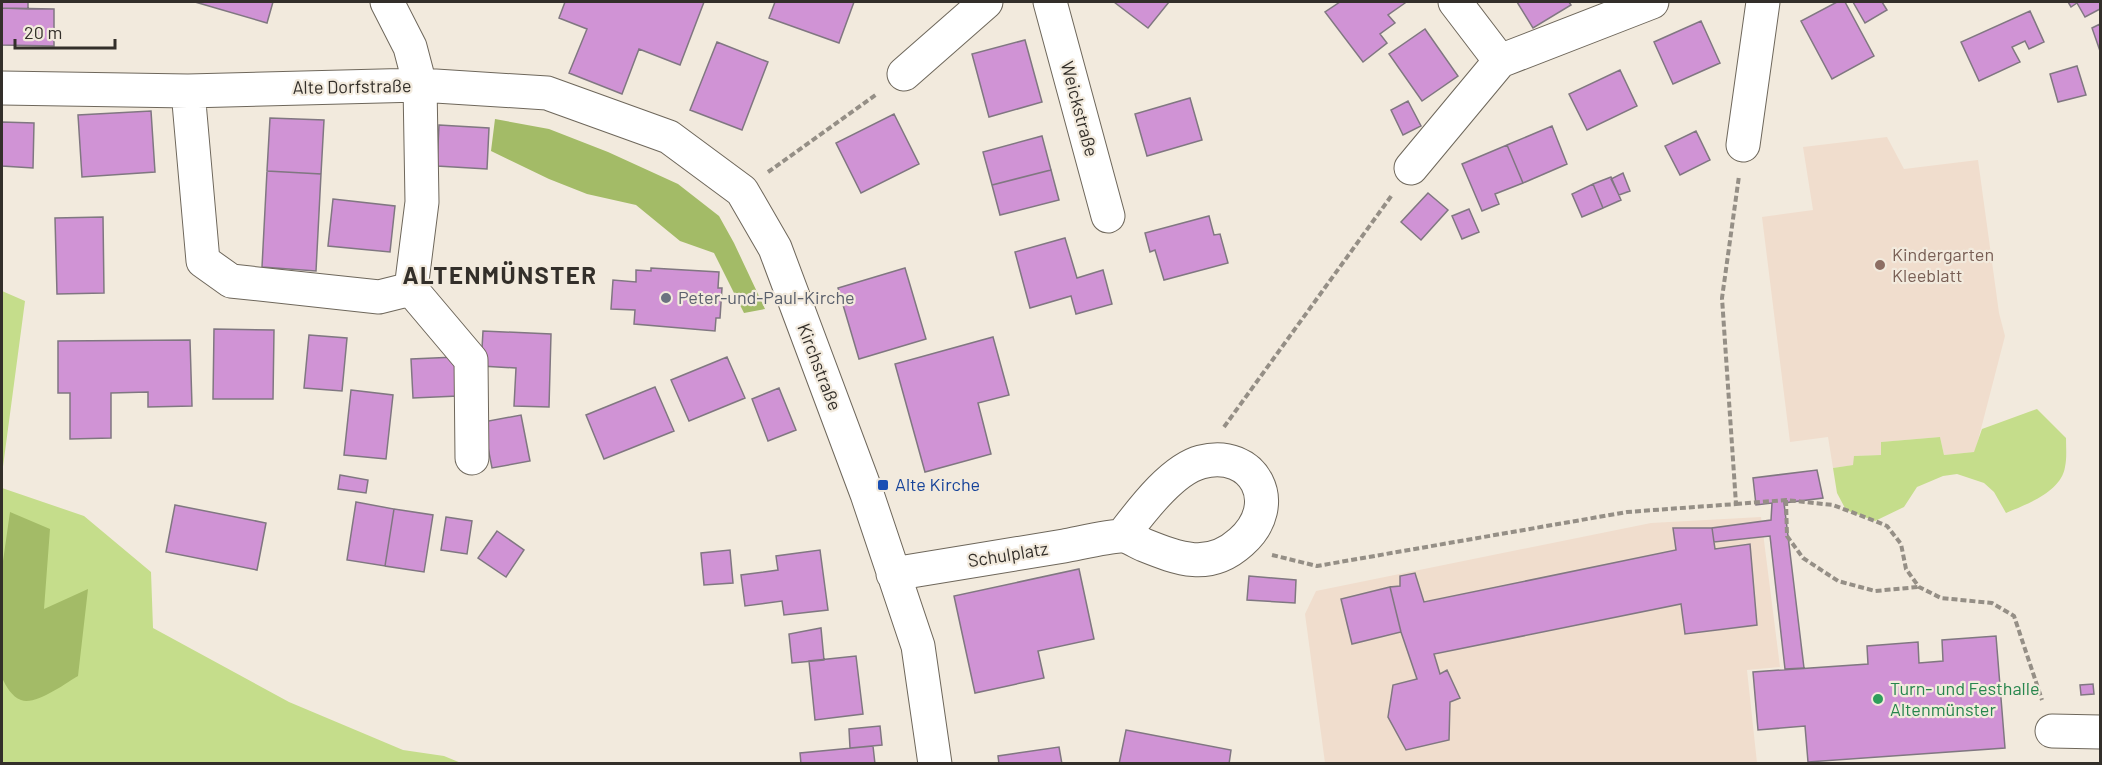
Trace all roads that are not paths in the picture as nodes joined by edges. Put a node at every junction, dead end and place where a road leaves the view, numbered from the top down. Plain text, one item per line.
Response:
1 (387, 2) edge
2 (986, 2) edge
3 (1050, 2) edge
4 (1455, 2) edge
5 (1652, 2) edge
6 (1763, 2) edge
7 (1500, 61) junction
8 (904, 74) road end
9 (420, 85) junction
10 (2, 88) edge
11 (188, 91) junction
12 (1743, 145) road end
13 (1411, 168) road end
14 (1108, 216) dead end
15 (411, 290) junction
16 (472, 458) dead end
17 (1122, 536) junction
18 (893, 574) junction
19 (2052, 731) road end
20 (2100, 732) edge
21 (935, 764) edge

1 - 9 street
2 - 8 street
3 - 14 street, Weickstraße
4 - 7 street
5 - 7 street
6 - 12 street
7 - 13 street
9 - 11 street, Alte Dorfstraße
9 - 15 street, Alte Dorfstraße
9 - 18 street, Kirchstraße
10 - 11 street, Alte Dorfstraße
11 - 15 street
15 - 16 street
17 - 17 street
17 - 18 street, Schulplatz
18 - 21 street, Kirchstraße
19 - 20 street

